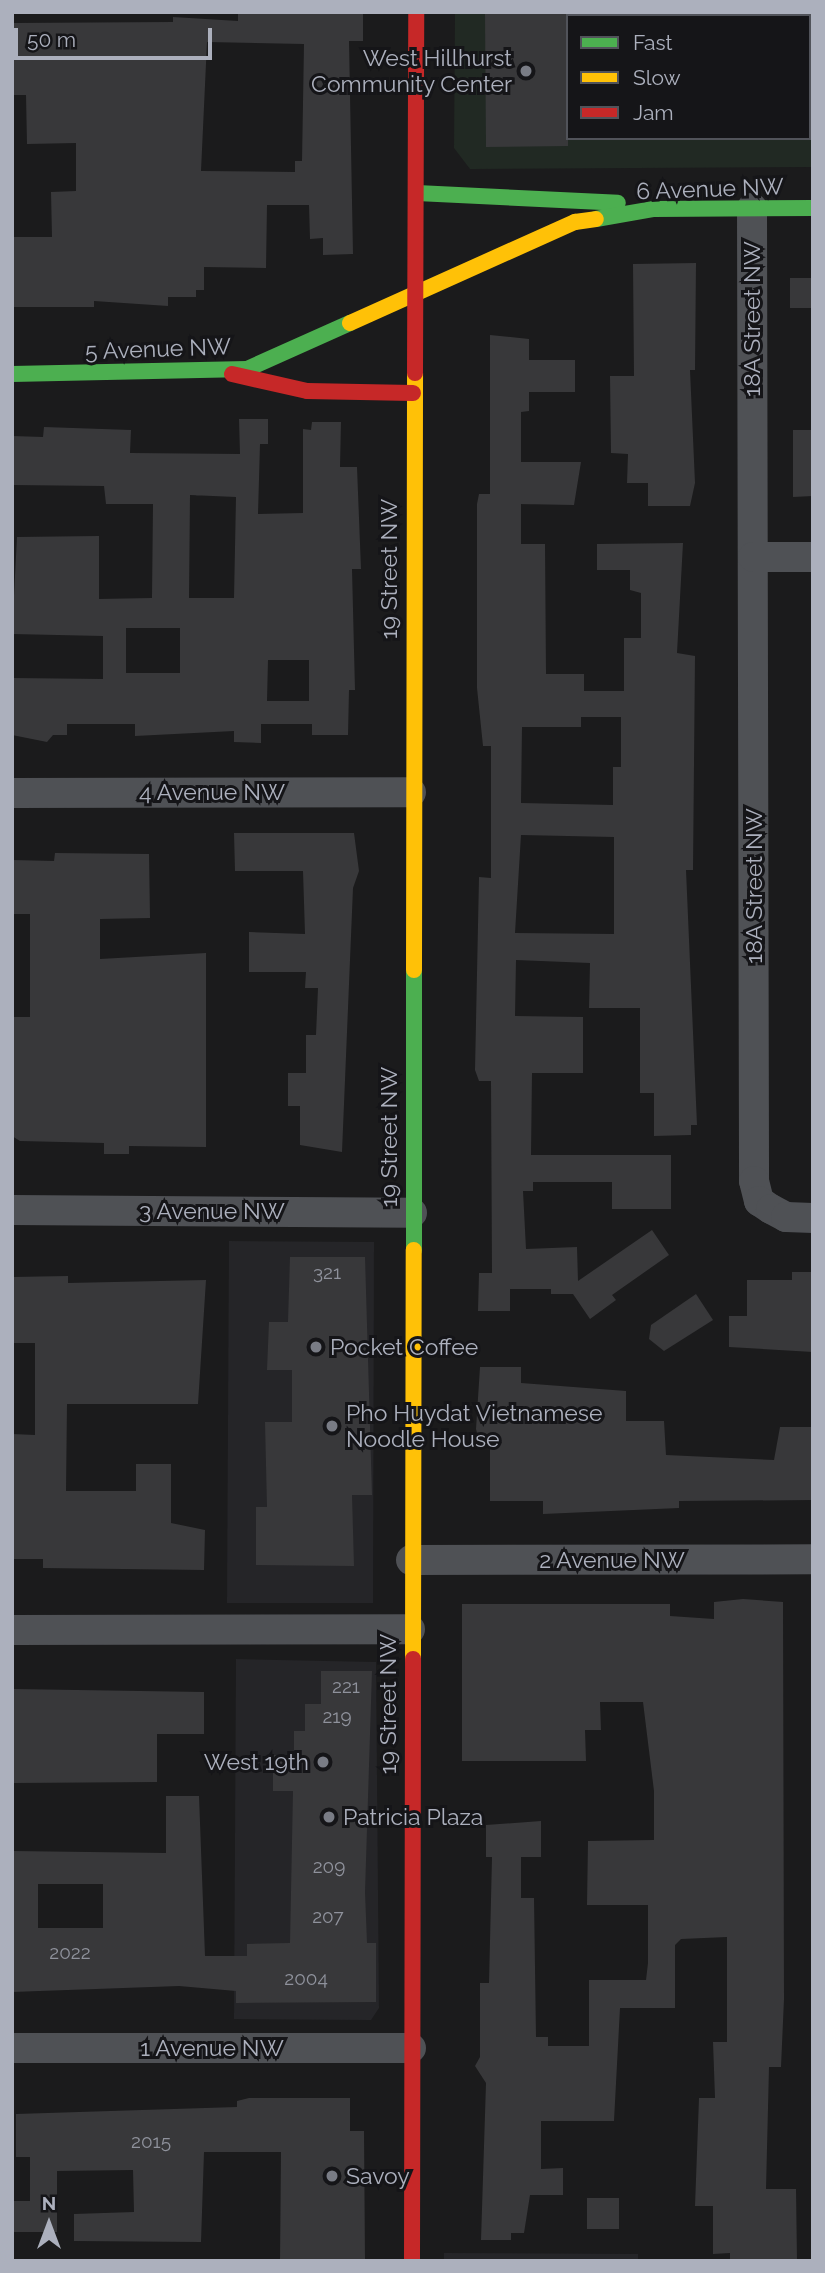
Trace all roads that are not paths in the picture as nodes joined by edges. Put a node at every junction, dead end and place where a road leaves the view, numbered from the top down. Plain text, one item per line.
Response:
1 (416, 12) edge
2 (417, 193) junction
3 (752, 208) junction
4 (813, 208) edge
5 (654, 209) junction
6 (415, 293) junction
7 (225, 373) junction
8 (12, 374) edge
9 (413, 393) junction
10 (813, 556) edge
11 (753, 557) junction
12 (411, 792) junction
13 (12, 793) edge
14 (12, 1210) edge
15 (412, 1213) junction
16 (813, 1218) edge
17 (813, 1559) edge
18 (411, 1560) junction
19 (410, 1629) junction
20 (12, 1630) edge
21 (12, 2048) edge
22 (411, 2048) junction
23 (412, 2261) edge

1 - 2 street, 19 Street NW
2 - 5 street
2 - 6 street, 19 Street NW
3 - 4 street, 6 Avenue NW
3 - 5 street, 6 Avenue NW
3 - 11 street, 18A Street NW
5 - 6 street, 6 Avenue NW
6 - 7 street, 5 Avenue NW
6 - 9 street, 19 Street NW
7 - 8 street, 5 Avenue NW
7 - 9 street
9 - 12 street, 19 Street NW
10 - 11 street
11 - 16 street, 18A Street NW
12 - 13 street, 4 Avenue NW
12 - 15 street, 19 Street NW
14 - 15 street, 3 Avenue NW
15 - 18 street, 19 Street NW
17 - 18 street, 2 Avenue NW
18 - 19 street, 19 Street NW
19 - 20 street
19 - 22 street, 19 Street NW
21 - 22 street, 1 Avenue NW
22 - 23 street, 19 Street NW

